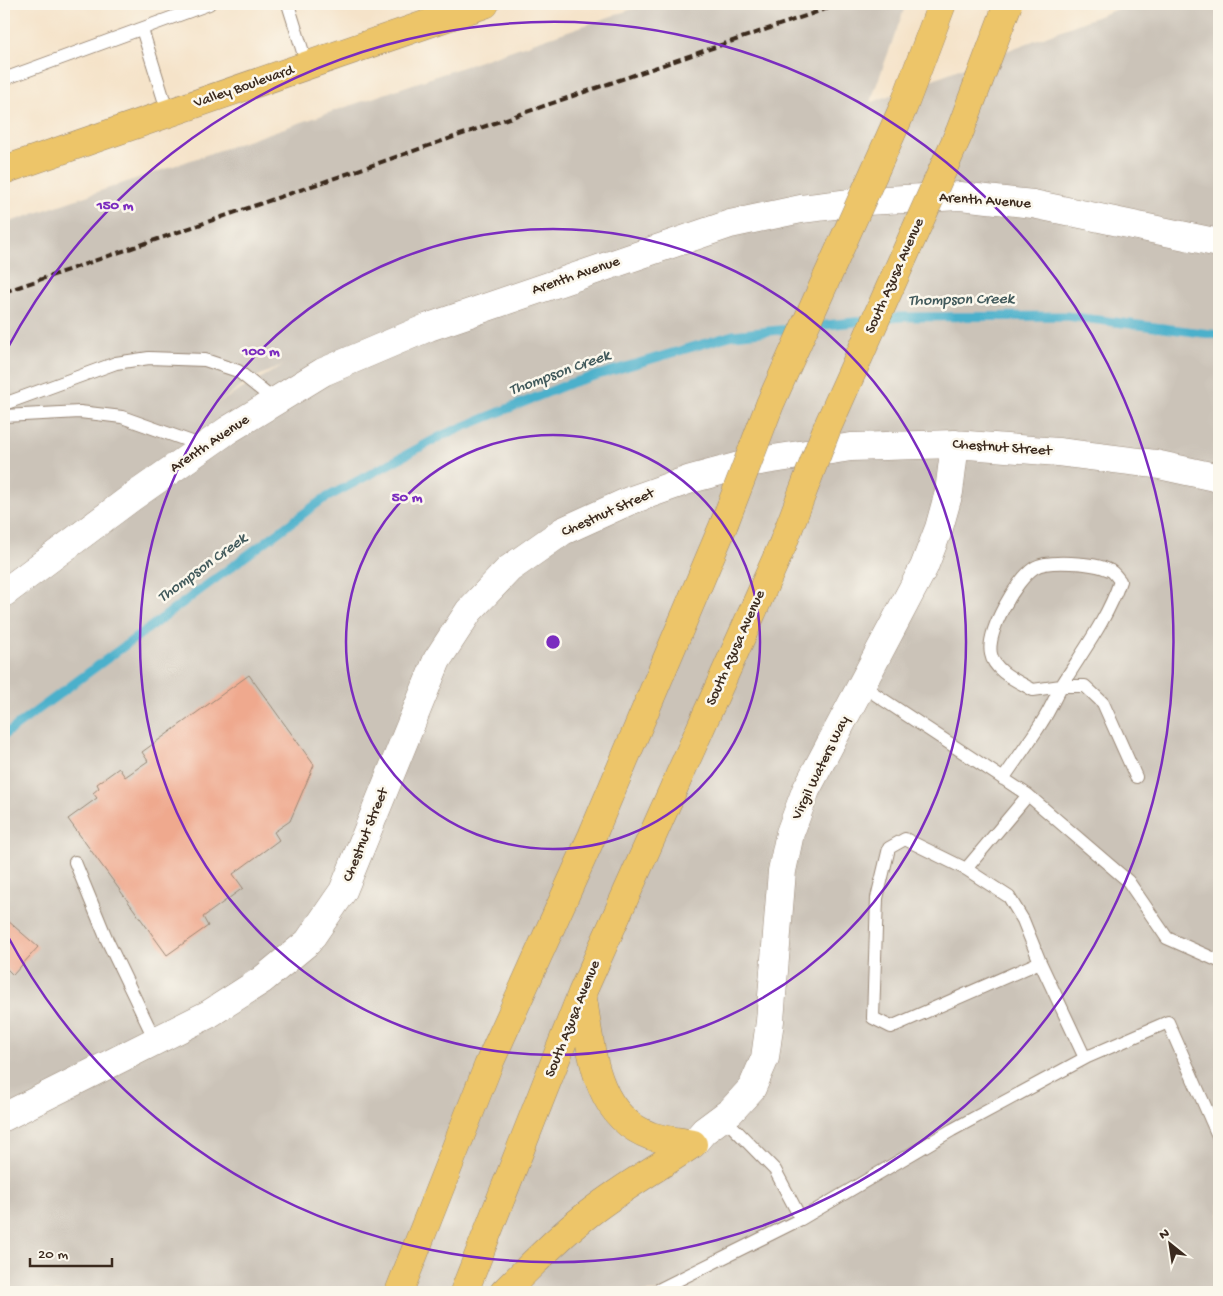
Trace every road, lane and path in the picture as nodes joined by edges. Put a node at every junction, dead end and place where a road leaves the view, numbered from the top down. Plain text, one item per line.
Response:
1 (208, 4) edge
2 (288, 4) edge
3 (485, 4) edge
4 (942, 4) edge
5 (1008, 4) edge
6 (142, 28) junction
7 (307, 65) junction
8 (4, 79) edge
9 (168, 113) junction
10 (4, 170) edge
11 (1219, 243) edge
12 (275, 401) junction
13 (4, 404) edge
14 (4, 416) edge
15 (955, 444) junction
16 (205, 447) junction
17 (1219, 478) edge
18 (4, 593) edge
19 (861, 685) junction
20 (1062, 686) junction
21 (1136, 777) dead end
22 (1003, 779) junction
23 (1028, 795) junction
24 (75, 862) dead end
25 (966, 869) junction
26 (1219, 961) edge
27 (1040, 962) junction
28 (582, 993) junction
29 (156, 1042) junction
30 (1095, 1053) junction
31 (4, 1117) edge
32 (723, 1117) junction
33 (1219, 1138) edge
34 (693, 1144) junction
35 (801, 1219) junction
36 (399, 1292) edge
37 (464, 1292) edge
38 (504, 1292) edge
39 (654, 1292) edge

1 - 6 lane
2 - 7 lane
3 - 7 main road, Valley Boulevard
4 - 36 main road, bridge
5 - 28 main road, South Azusa Avenue, bridge
6 - 8 lane
6 - 9 lane
7 - 9 main road, Valley Boulevard
9 - 10 main road, Valley Boulevard
11 - 12 street, Arenth Avenue
12 - 13 lane
12 - 16 street, Arenth Avenue
14 - 16 lane
15 - 17 street, Chestnut Street
15 - 19 street, Virgil Waters Way
15 - 29 street, Chestnut Street
16 - 18 street, Arenth Avenue
19 - 22 lane
19 - 32 street, Virgil Waters Way
20 - 20 lane
20 - 21 lane
20 - 22 lane
22 - 23 lane
23 - 25 lane
23 - 26 lane
24 - 29 lane
25 - 27 lane
25 - 27 lane
27 - 30 lane
28 - 34 main road
28 - 37 main road, South Azusa Avenue
29 - 31 street, Chestnut Street
30 - 33 lane
30 - 35 lane
32 - 34 street, Virgil Waters Way
32 - 35 lane
34 - 38 main road
35 - 39 lane

